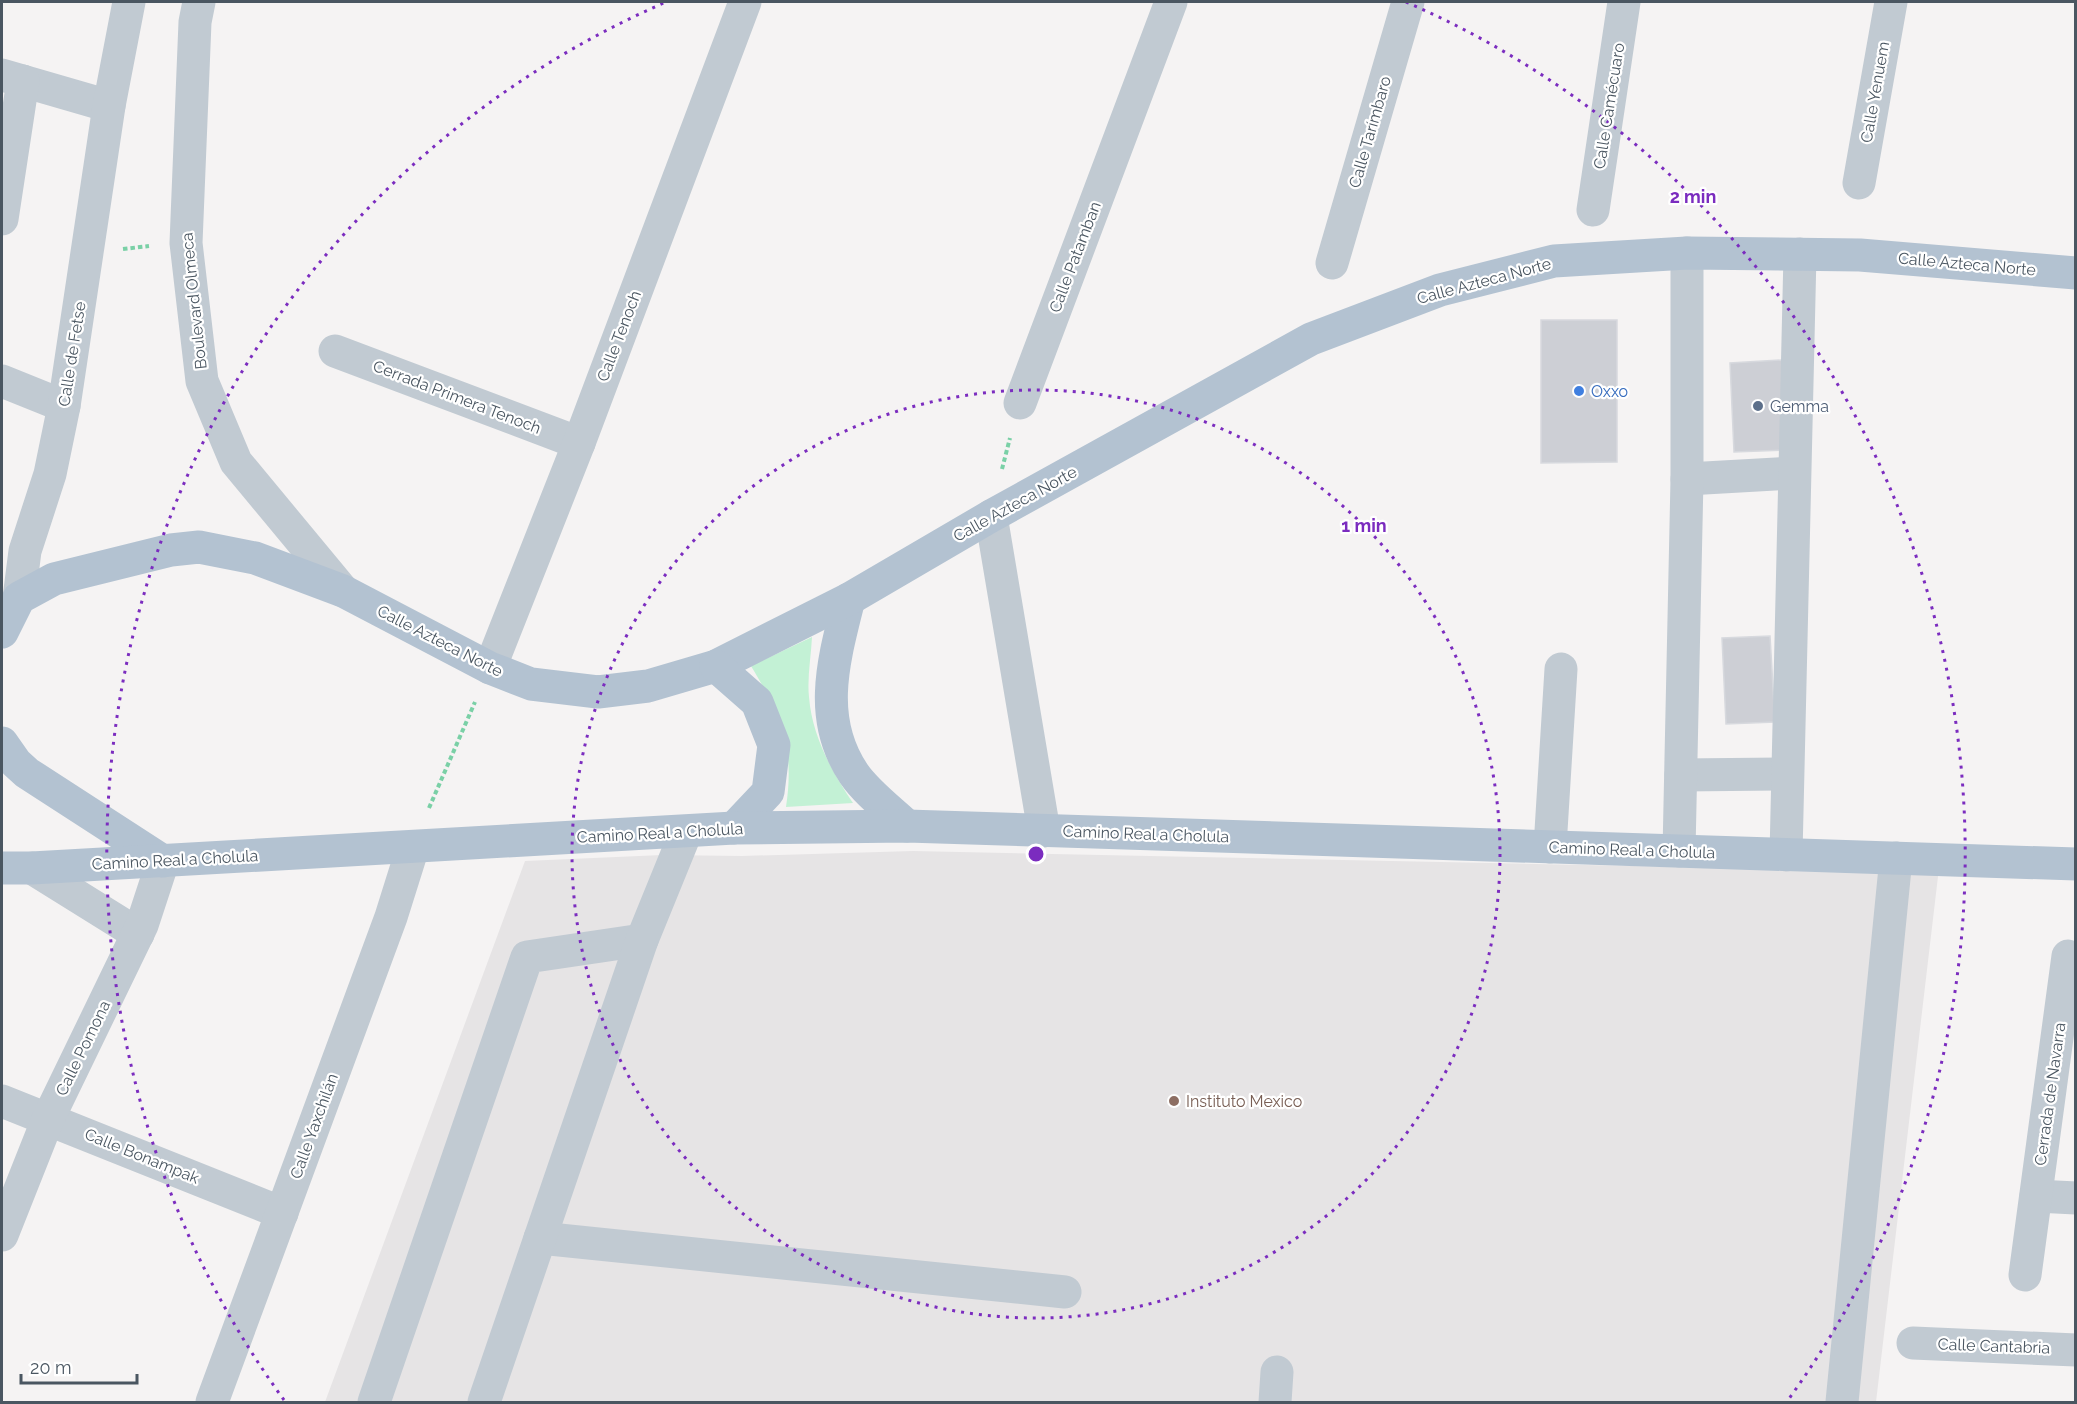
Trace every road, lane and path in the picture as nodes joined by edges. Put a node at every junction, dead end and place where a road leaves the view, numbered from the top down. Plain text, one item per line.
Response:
1 (129, 2) edge
2 (199, 2) edge
3 (745, 2) edge
4 (1171, 2) edge
5 (1408, 2) edge
6 (1624, 2) edge
7 (1891, 2) edge
8 (12, 78) edge
9 (109, 106) junction
10 (1859, 183) dead end
11 (1593, 210) dead end
12 (2, 219) edge
13 (186, 243) junction
14 (87, 253) junction
15 (1688, 253) junction
16 (1800, 254) junction
17 (1332, 263) dead end
18 (2076, 273) edge
19 (335, 351) dead end
20 (2, 381) edge
21 (1020, 403) joint
22 (64, 406) junction
23 (579, 443) junction
24 (1793, 472) junction
25 (1687, 479) junction
26 (991, 516) junction
27 (343, 591) junction
28 (19, 598) junction
29 (849, 599) junction
30 (2, 632) edge
31 (716, 666) junction
32 (490, 668) junction
33 (1561, 669) dead end
34 (2, 743) edge
35 (1787, 774) junction
36 (1681, 776) junction
37 (907, 826) junction
38 (734, 828) junction
39 (686, 831) junction
40 (1044, 831) junction
41 (412, 847) junction
42 (1550, 847) junction
43 (1679, 851) junction
44 (1786, 855) junction
45 (1896, 858) junction
46 (163, 861) junction
47 (2076, 864) edge
48 (17, 868) edge
49 (138, 934) junction
50 (642, 940) junction
51 (2068, 956) dead end
52 (2067, 1036) edge
53 (2, 1101) edge
54 (48, 1119) junction
55 (2036, 1196) junction
56 (2076, 1198) edge
57 (282, 1213) junction
58 (2, 1235) edge
59 (540, 1238) junction
60 (2025, 1275) dead end
61 (1065, 1292) dead end
62 (1913, 1343) dead end
63 (2076, 1350) edge
64 (212, 1402) edge
65 (375, 1402) edge
66 (484, 1402) edge
67 (1842, 1402) edge

1 - 9 street, Calle de Fetse
2 - 13 street, Boulevard Olmeca
3 - 23 street, Calle Tenoch
4 - 21 street, Calle Patamban
5 - 17 street, Calle Tarímbaro
6 - 11 street, Calle Camécuaro
7 - 10 street, Calle Yenuem
8 - 9 street
8 - 12 street
9 - 14 street, Calle de Fetse
13 - 14 path
13 - 27 street, Boulevard Olmeca
14 - 22 street, Calle de Fetse
15 - 16 main road, Calle Azteca Norte
15 - 25 street
15 - 26 main road, Calle Azteca Norte
16 - 18 main road, Calle Azteca Norte
16 - 24 street
19 - 23 street, Cerrada Primera Tenoch
20 - 22 street
21 - 26 path
22 - 28 street, Calle de Fetse
23 - 32 street, Calle Tenoch
24 - 25 street
24 - 35 street
25 - 36 street
26 - 29 main road, Calle Azteca Norte
26 - 40 street
27 - 28 main road, Calle Azteca Norte
27 - 32 main road, Calle Azteca Norte
28 - 30 main road
29 - 31 main road, Calle Azteca Norte
29 - 37 main road
31 - 32 main road, Calle Azteca Norte
31 - 38 main road
32 - 41 path
33 - 42 street
34 - 46 main road
35 - 36 street
35 - 44 street
36 - 43 street
37 - 38 main road, Camino Real a Cholula
37 - 40 main road, Camino Real a Cholula
38 - 39 main road, Camino Real a Cholula
39 - 41 main road, Camino Real a Cholula
39 - 50 street
40 - 42 main road, Camino Real a Cholula
41 - 46 main road, Camino Real a Cholula
41 - 57 street, Calle Yaxchilán
42 - 43 main road, Camino Real a Cholula
43 - 44 main road, Camino Real a Cholula
44 - 45 main road, Camino Real a Cholula
45 - 47 main road, Camino Real a Cholula
45 - 67 street
46 - 48 main road, Camino Real a Cholula
46 - 49 street, Calle Pomona
48 - 49 street
49 - 54 street, Calle Pomona
50 - 59 street
50 - 65 street
51 - 52 street, Cerrada de Navarra
52 - 55 street, Cerrada de Navarra
53 - 54 street, Calle Bonampak
54 - 57 street, Calle Bonampak
54 - 58 street, Calle Pomona
55 - 56 street
55 - 60 street, Cerrada de Navarra
57 - 64 street, Calle Yaxchilán
59 - 61 street
59 - 66 street
62 - 63 street, Calle Cantabria

